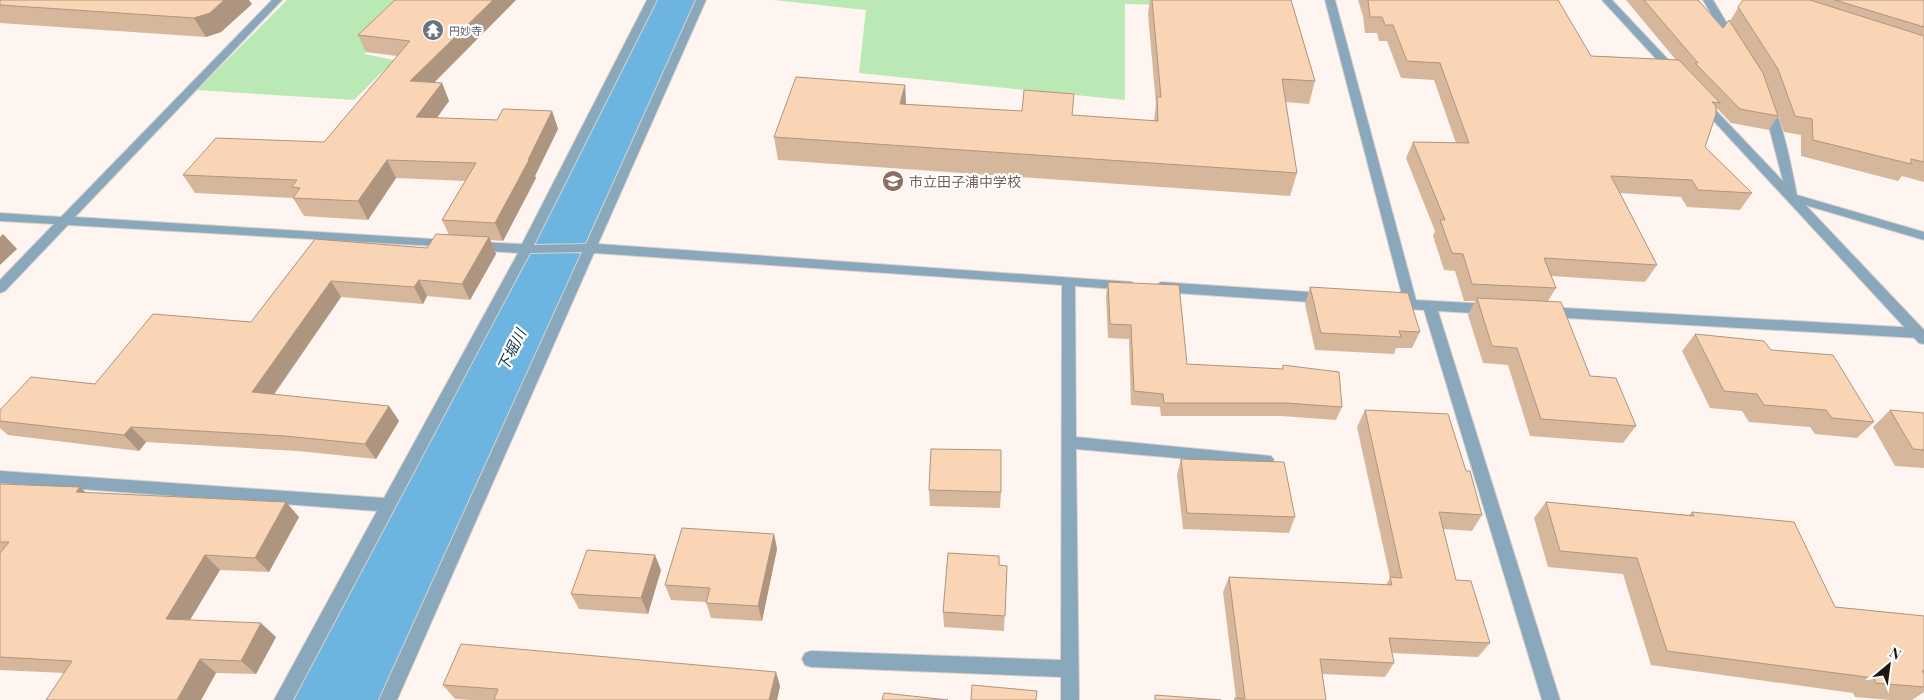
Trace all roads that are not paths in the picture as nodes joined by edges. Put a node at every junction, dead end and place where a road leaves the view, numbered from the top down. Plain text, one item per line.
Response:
1 (277, 0) edge
2 (652, 0) edge
3 (701, 0) edge
4 (1330, 0) edge
5 (1607, 0) edge
6 (1708, 0) edge
7 (1739, 52) edge
8 (1680, 78) edge
9 (1693, 92) edge
10 (1763, 92) edge
11 (1792, 197) junction
12 (0, 217) edge
13 (65, 222) junction
14 (1924, 236) edge
15 (528, 248) junction
16 (588, 248) junction
17 (1068, 281) junction
18 (0, 288) edge
19 (1342, 300) edge
20 (1381, 302) edge
21 (1411, 304) junction
22 (1430, 306) junction
23 (1500, 310) edge
24 (1540, 312) edge
25 (1921, 336) edge
26 (1068, 442) junction
27 (1266, 460) edge
28 (0, 477) edge
29 (390, 505) junction
30 (811, 659) dead end
31 (1070, 669) junction
32 (283, 700) edge
33 (388, 700) edge
34 (1070, 700) edge
35 (1550, 700) edge

1 - 13 street
2 - 15 street
3 - 16 street
4 - 21 street
5 - 8 street
6 - 7 street
9 - 11 street
10 - 11 street
11 - 14 street
11 - 25 street
12 - 13 street
13 - 15 street
13 - 18 street
15 - 16 street
15 - 29 street
16 - 17 street
16 - 33 street
17 - 19 street
17 - 26 street
20 - 21 street
21 - 22 street
22 - 23 street
22 - 35 street
24 - 25 street
26 - 27 street
26 - 31 street
28 - 29 street
29 - 32 street
30 - 31 street
31 - 34 street

